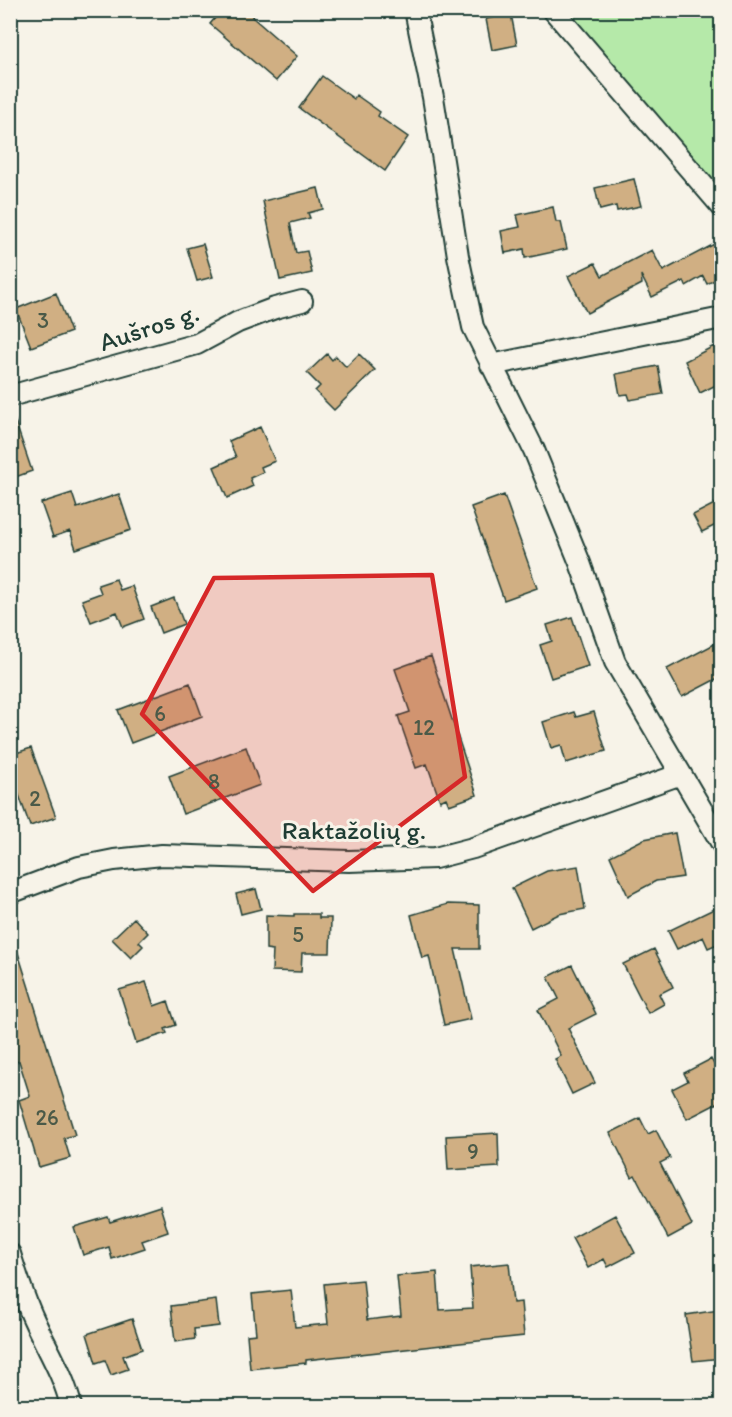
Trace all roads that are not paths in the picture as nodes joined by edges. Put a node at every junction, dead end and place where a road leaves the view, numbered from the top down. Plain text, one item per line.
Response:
1 (415, 10) edge
2 (553, 10) edge
3 (722, 207) edge
4 (302, 301) dead end
5 (722, 318) edge
6 (491, 365) junction
7 (10, 396) edge
8 (681, 774) junction
9 (722, 844) edge
10 (10, 893) edge
11 (10, 1254) edge
12 (70, 1407) edge

1 - 6 street
2 - 3 street
4 - 7 street, Aušros g.
5 - 6 street
6 - 8 street
8 - 9 street
8 - 10 street, Raktažolių g.
11 - 12 street

